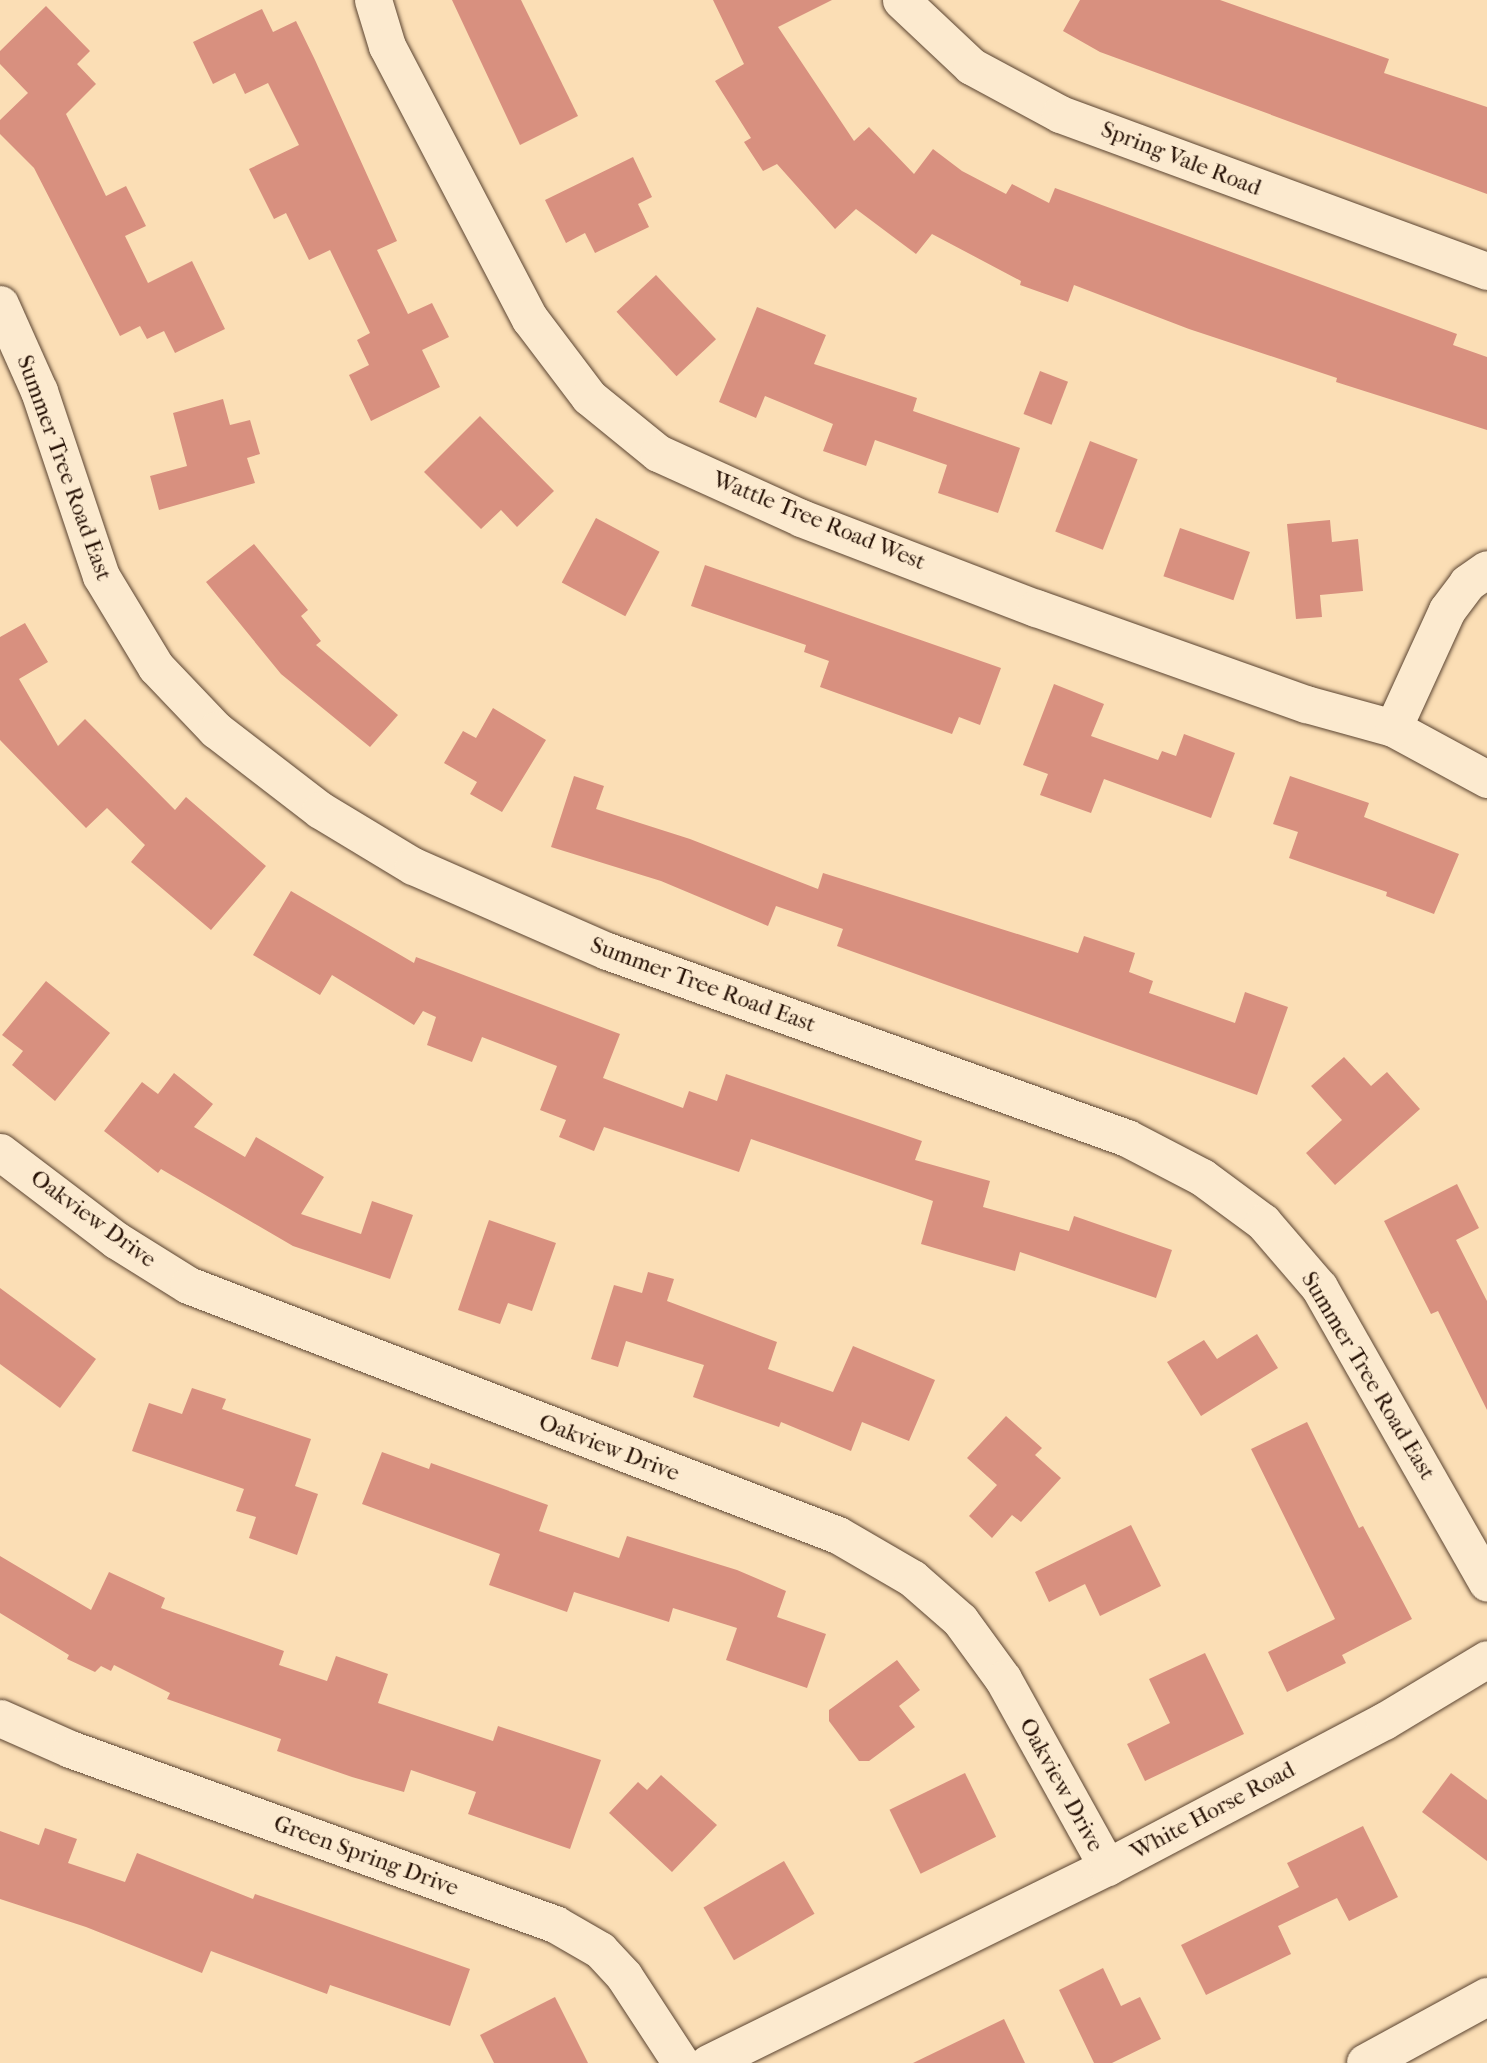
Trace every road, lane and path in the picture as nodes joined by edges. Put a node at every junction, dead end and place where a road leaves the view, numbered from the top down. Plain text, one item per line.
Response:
1 (373, 0) edge
2 (901, 0) edge
3 (1487, 271) edge
4 (0, 304) edge
5 (1487, 569) edge
6 (1393, 728) junction
7 (1487, 779) edge
8 (0, 1152) edge
9 (1487, 1583) edge
10 (1487, 1659) edge
11 (0, 1718) edge
12 (1107, 1867) junction
13 (1487, 1997) edge
14 (681, 2063) edge
15 (708, 2063) edge
16 (1366, 2063) edge

1 - 6 street, Wattle Tree Road West
2 - 3 street, Spring Vale Road
4 - 9 street, Summer Tree Road East
5 - 6 street
6 - 7 street, Wattle Tree Road West
8 - 12 street, Oakview Drive
10 - 12 street, White Horse Road
11 - 14 street, Green Spring Drive
12 - 15 street, White Horse Road
13 - 16 street

